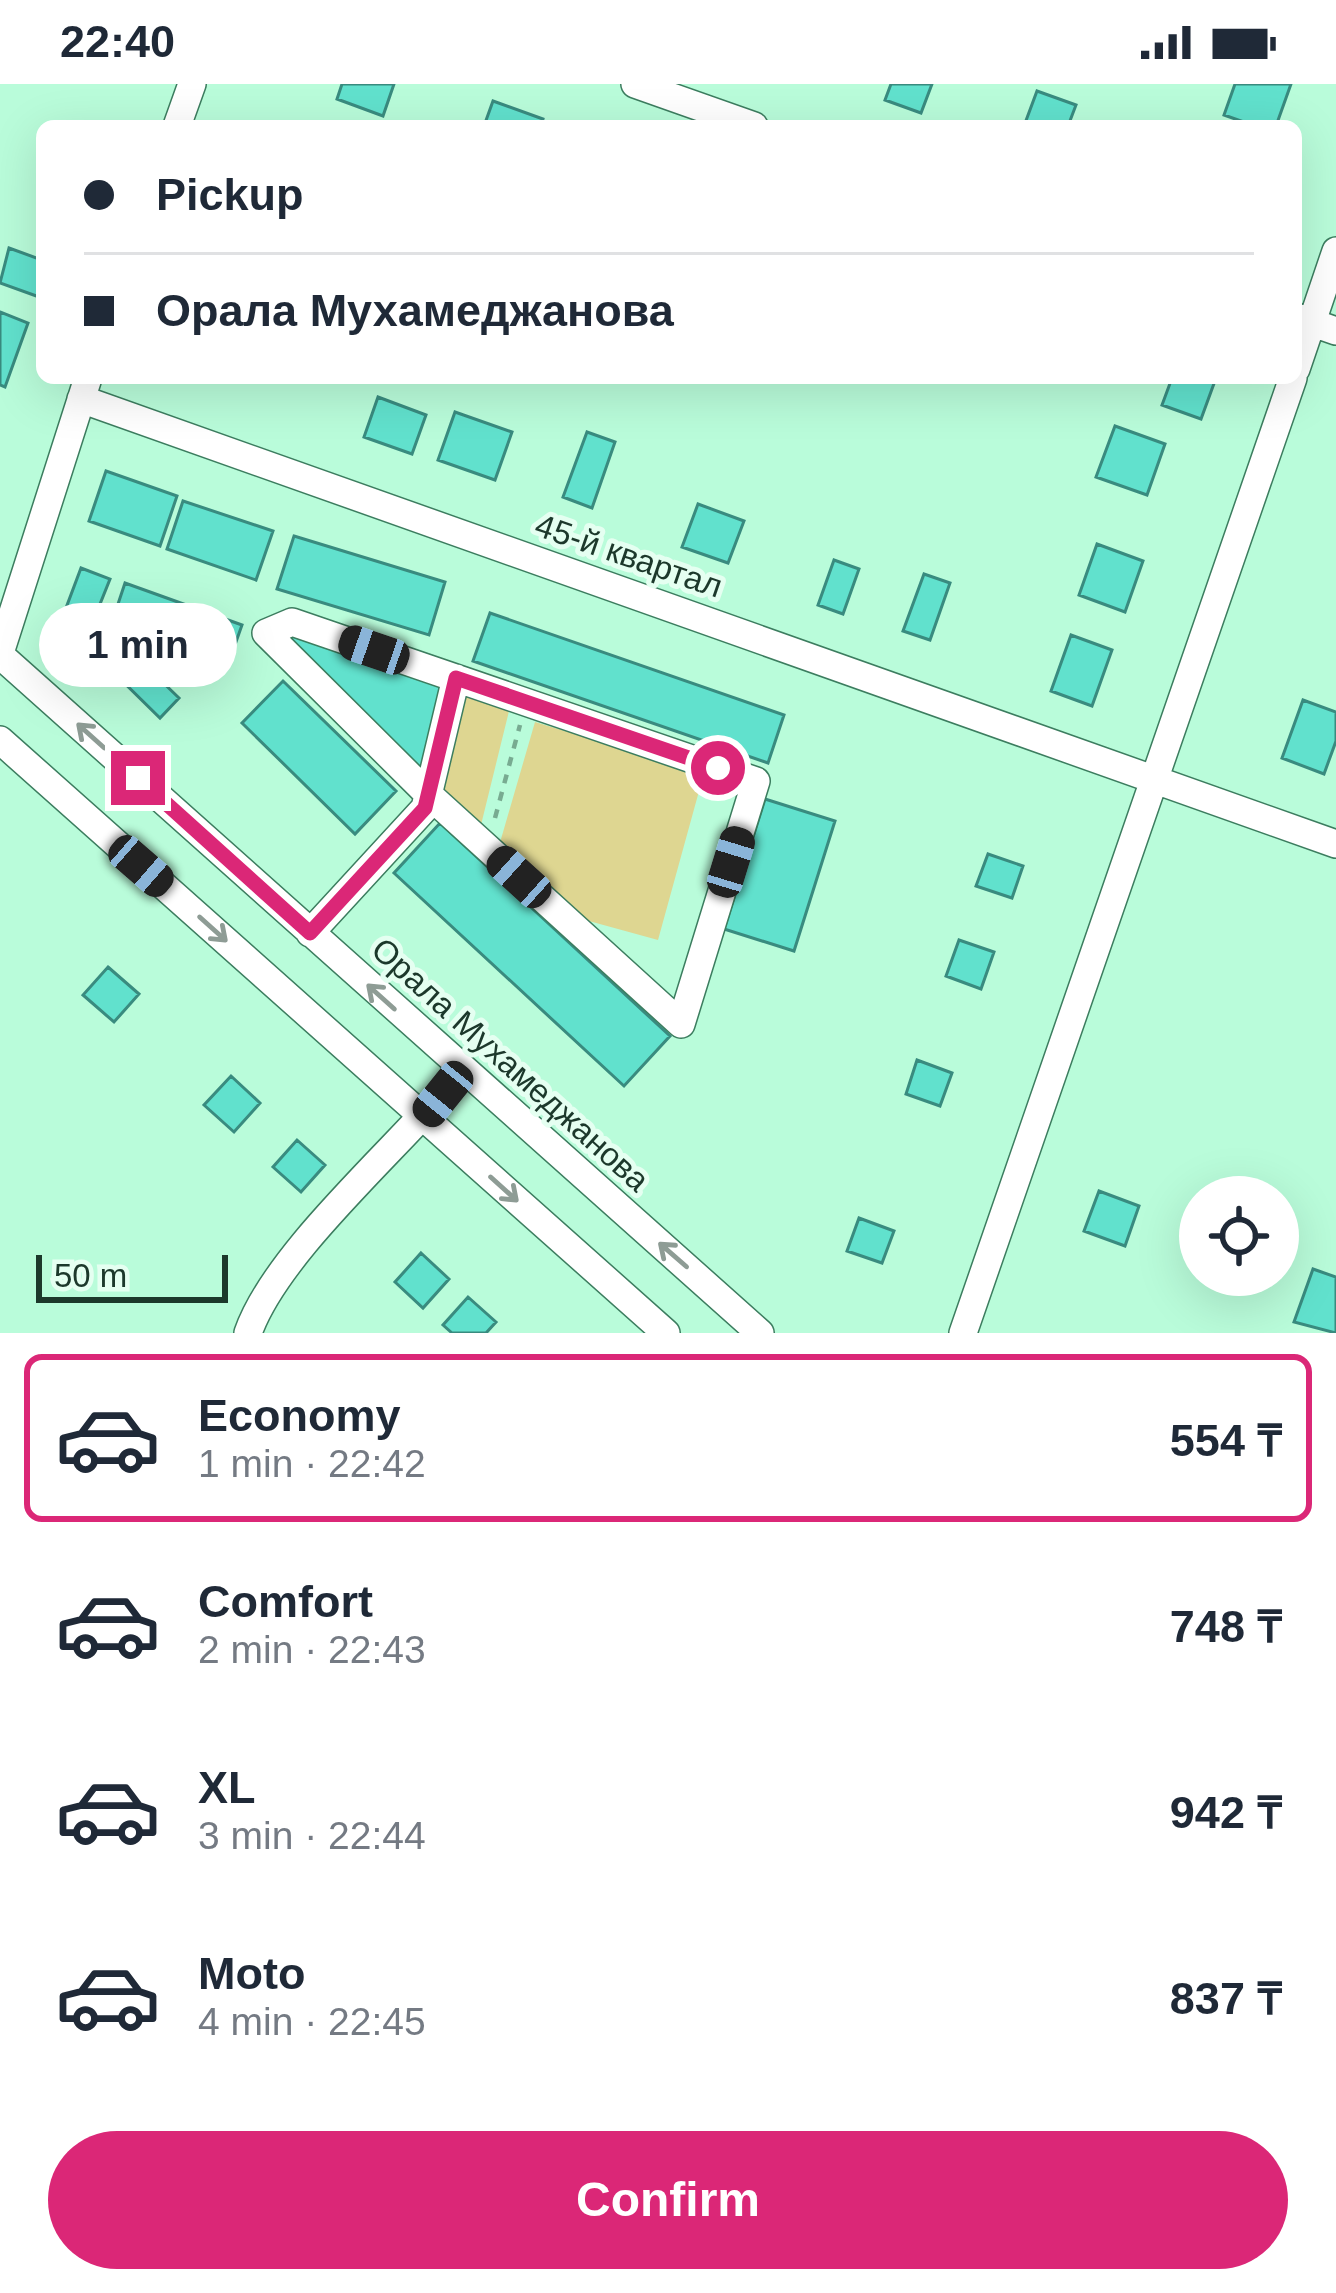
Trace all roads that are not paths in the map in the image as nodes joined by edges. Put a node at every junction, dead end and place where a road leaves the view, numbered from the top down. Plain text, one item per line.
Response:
1 (192, 84) edge
2 (634, 84) edge
3 (179, 120) edge
4 (737, 120) edge
5 (1336, 251) edge
6 (1315, 323) edge
7 (1302, 354) edge
8 (1291, 384) edge
9 (84, 389) edge
10 (0, 654) edge
11 (456, 678) junction
12 (0, 740) edge
13 (1154, 778) junction
14 (428, 794) junction
15 (1336, 844) edge
16 (310, 933) junction
17 (463, 1070) junction
18 (424, 1118) junction
19 (248, 1333) edge
20 (666, 1333) edge
21 (760, 1333) edge
22 (963, 1333) edge

1 - 3 street
2 - 4 street
5 - 6 street
6 - 7 street
8 - 13 street
9 - 10 street
9 - 13 street, 45-й квартал
16 -> 10 street, Орала Мухамеджанова
11 - 14 street
11 - 14 street
11 - 14 street
12 -> 18 street
13 - 15 street, 45-й квартал
13 - 22 street
14 - 16 street
17 -> 16 street, Орала Мухамеджанова
17 - 18 street
21 -> 17 street, Орала Мухамеджанова
18 - 19 street
18 -> 20 street

